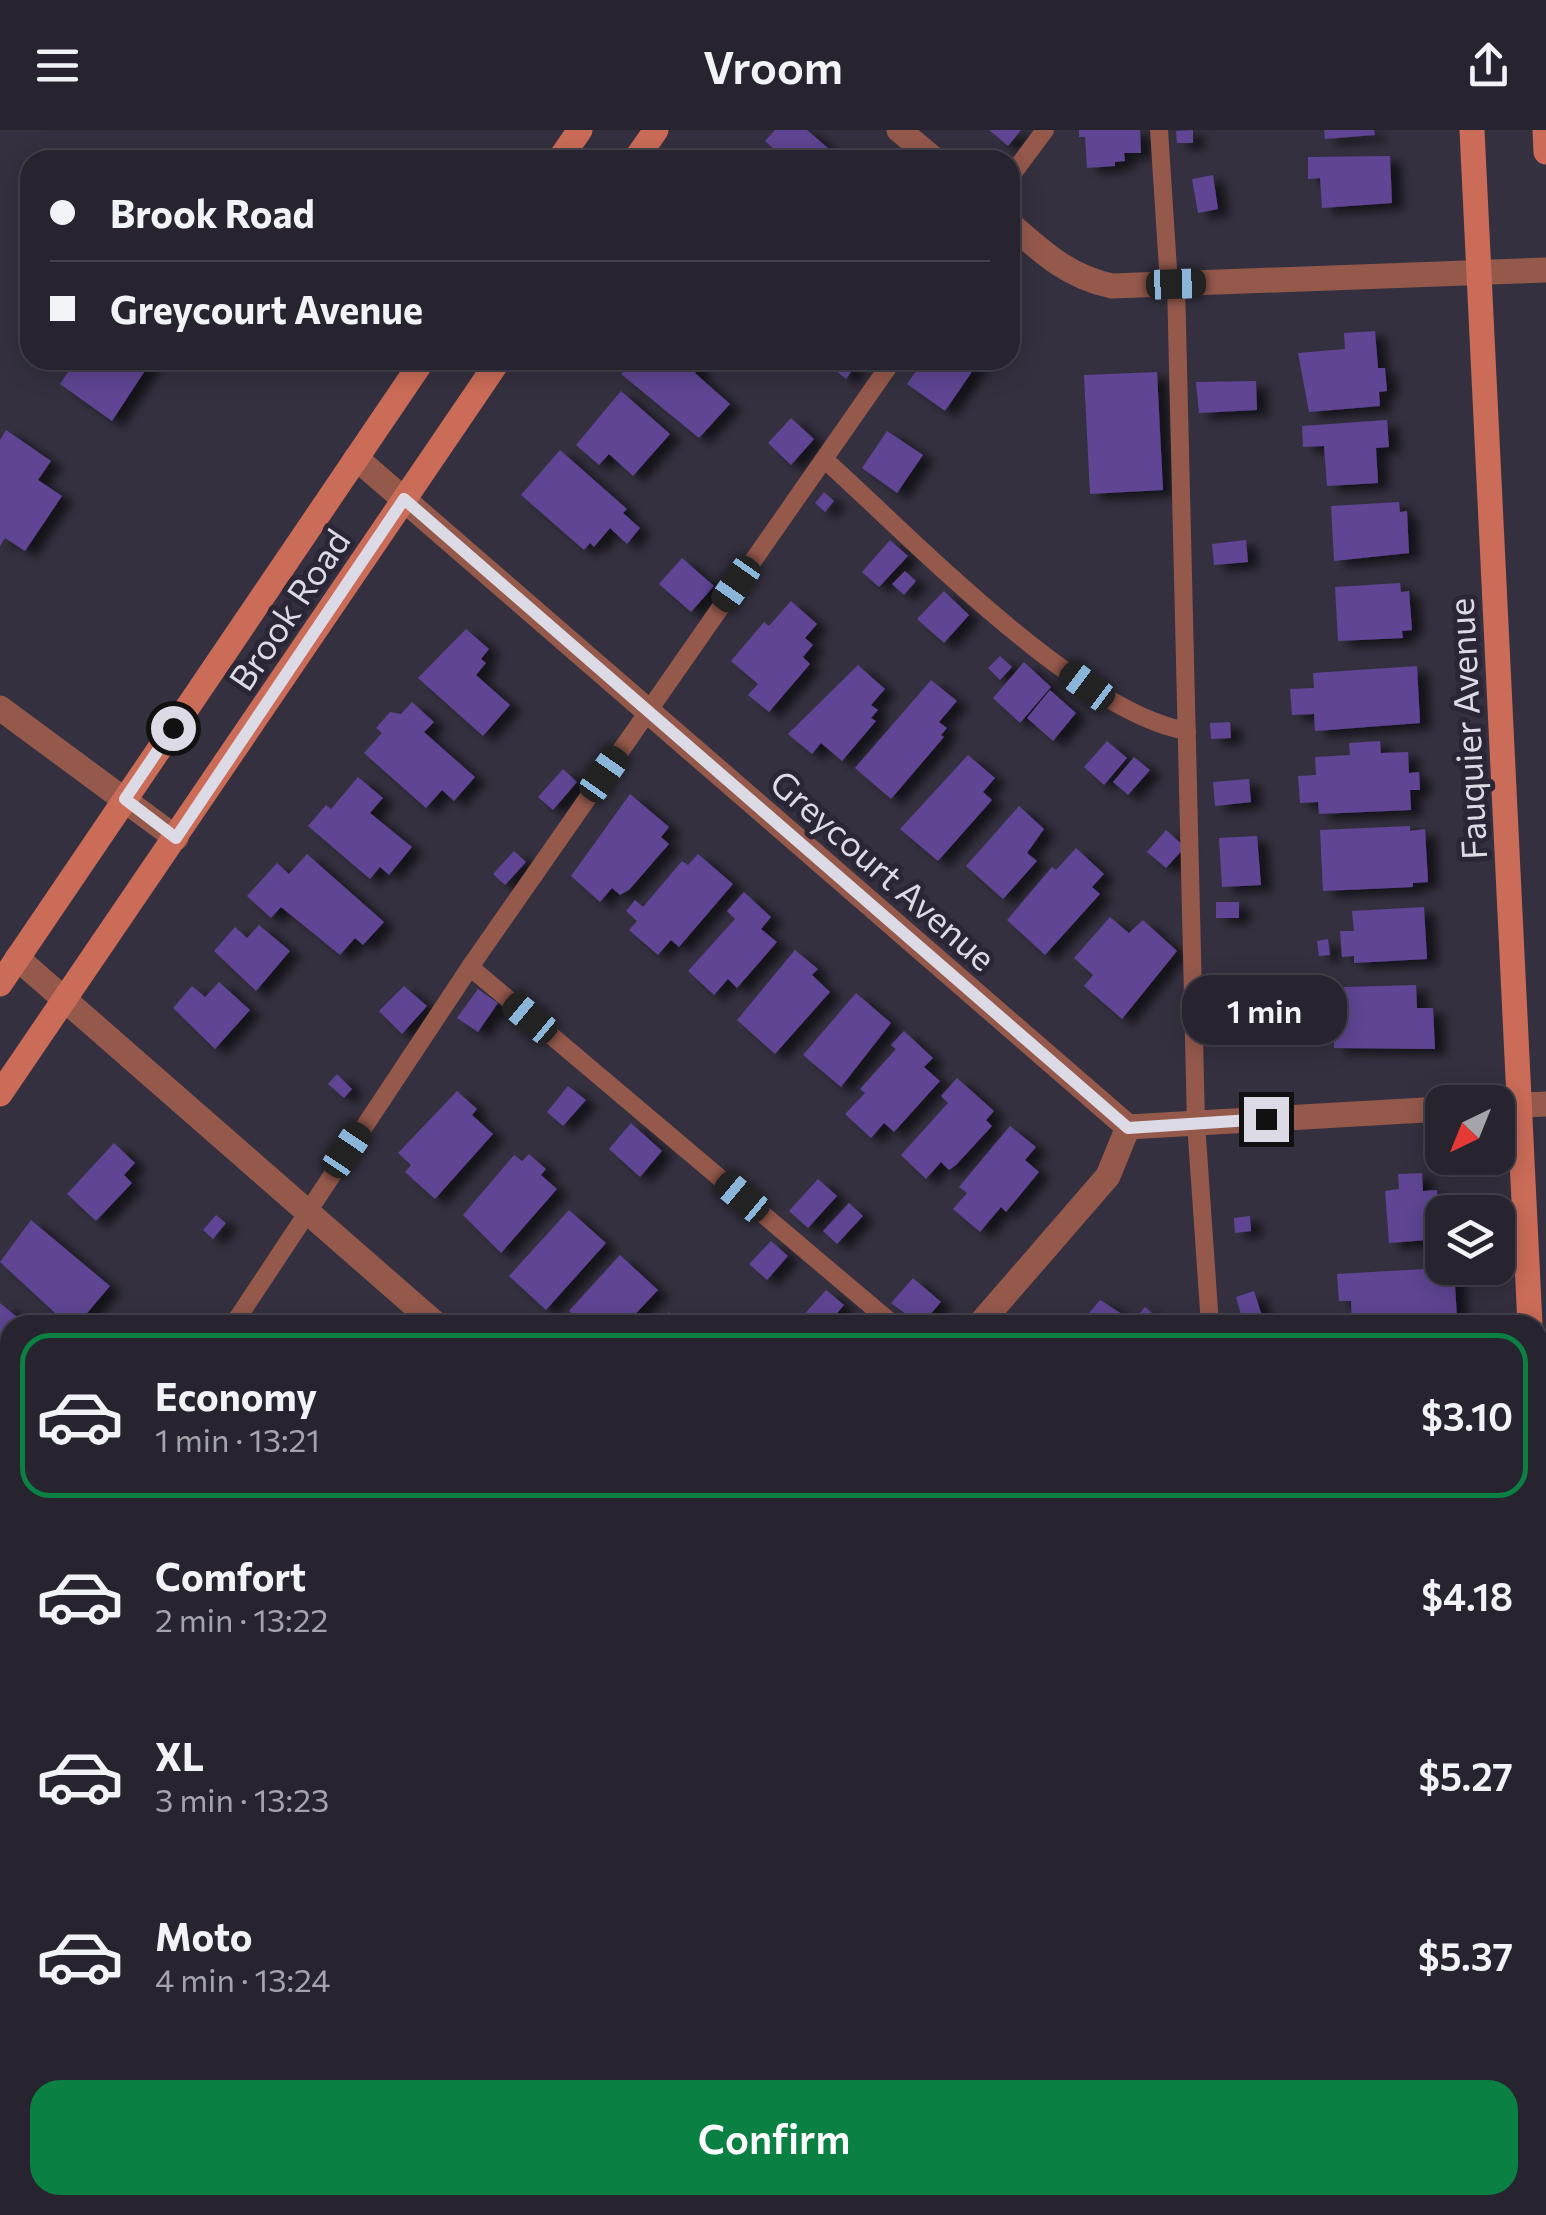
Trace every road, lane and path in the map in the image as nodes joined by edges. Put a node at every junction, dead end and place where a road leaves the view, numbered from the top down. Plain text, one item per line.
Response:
1 (900, 130) edge
2 (1045, 130) edge
3 (1160, 130) edge
4 (1472, 130) edge
5 (1545, 130) edge
6 (923, 150) edge
7 (1546, 152) edge
8 (1020, 164) edge
9 (1020, 233) edge
10 (1546, 270) edge
11 (1478, 275) junction
12 (1172, 284) junction
13 (416, 370) edge
14 (492, 370) edge
15 (885, 370) edge
16 (356, 458) junction
17 (824, 459) junction
18 (404, 499) junction
19 (0, 708) edge
20 (649, 710) junction
21 (1187, 731) junction
22 (125, 799) junction
23 (176, 838) junction
24 (17, 958) junction
25 (470, 967) junction
26 (0, 984) edge
27 (64, 1000) junction
28 (1507, 1085) edge
29 (0, 1094) edge
30 (1546, 1104) edge
31 (1515, 1106) edge
32 (1425, 1111) edge
33 (1196, 1123) junction
34 (1128, 1128) junction
35 (1515, 1175) edge
36 (306, 1211) junction
37 (239, 1315) edge
38 (426, 1315) edge
39 (882, 1315) edge
40 (989, 1315) edge
41 (1209, 1315) edge
42 (1529, 1315) edge

1 - 6 street
2 - 8 lane
3 - 12 lane
4 - 11 main road, Fauquier Avenue
5 - 7 main road
9 - 12 street
10 - 11 street
11 - 12 street
11 - 28 main road, Fauquier Avenue
12 - 21 lane
13 - 16 main road, Brook Road
14 - 18 main road, Brook Road
15 - 17 lane
16 - 18 street, Greycourt Avenue
16 - 22 main road, Brook Road
17 - 20 lane
17 - 21 lane
18 - 20 street, Greycourt Avenue
18 - 23 main road, Brook Road
19 - 22 street
20 - 25 lane
20 - 34 street, Greycourt Avenue
21 - 33 lane
22 - 23 street
22 - 24 main road, Brook Road
23 - 27 main road, Brook Road
24 - 26 main road, Brook Road
24 - 27 street
25 - 36 lane
25 - 39 lane
27 - 29 main road, Brook Road
27 - 36 street
30 - 31 street
32 - 33 street
33 - 34 street
33 - 41 lane
34 - 40 street
35 - 42 main road, Fauquier Avenue
36 - 37 lane
36 - 38 street

